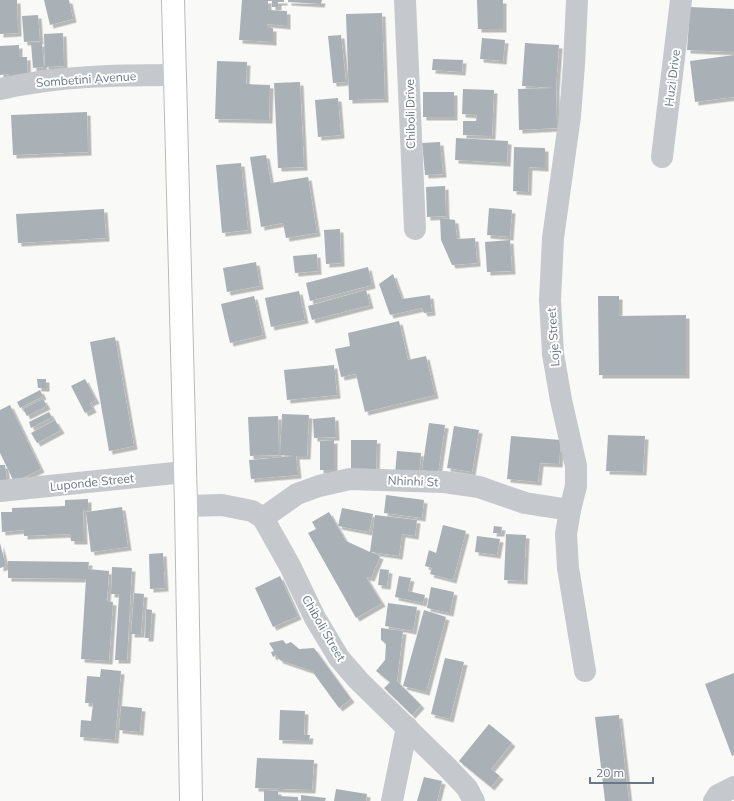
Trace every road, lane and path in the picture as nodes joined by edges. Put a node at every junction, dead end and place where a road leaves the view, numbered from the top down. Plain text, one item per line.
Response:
1 (173, 0) edge
2 (405, 0) edge
3 (577, 0) edge
4 (681, 0) edge
5 (174, 75) junction
6 (0, 90) edge
7 (662, 157) dead end
8 (415, 229) dead end
9 (184, 472) junction
10 (0, 491) edge
11 (186, 506) junction
12 (570, 510) junction
13 (263, 518) junction
14 (585, 671) dead end
15 (407, 727) junction
16 (734, 787) edge
17 (191, 801) edge
18 (392, 801) edge
19 (474, 801) edge
20 (714, 801) edge

1 - 5 highway
2 - 8 street, Chiboli Drive
3 - 12 street, Loje Street
4 - 7 street, Huzi Drive
5 - 6 street, Sombetini Avenue
5 - 9 highway
9 - 10 street, Luponde Street
9 - 11 highway
11 - 13 street
11 - 17 highway
12 - 13 street, Nhinhi St
12 - 14 street, Loje Street
13 - 15 street, Chiboli Street
15 - 18 street
15 - 19 street, Chiboli Street
16 - 20 street

